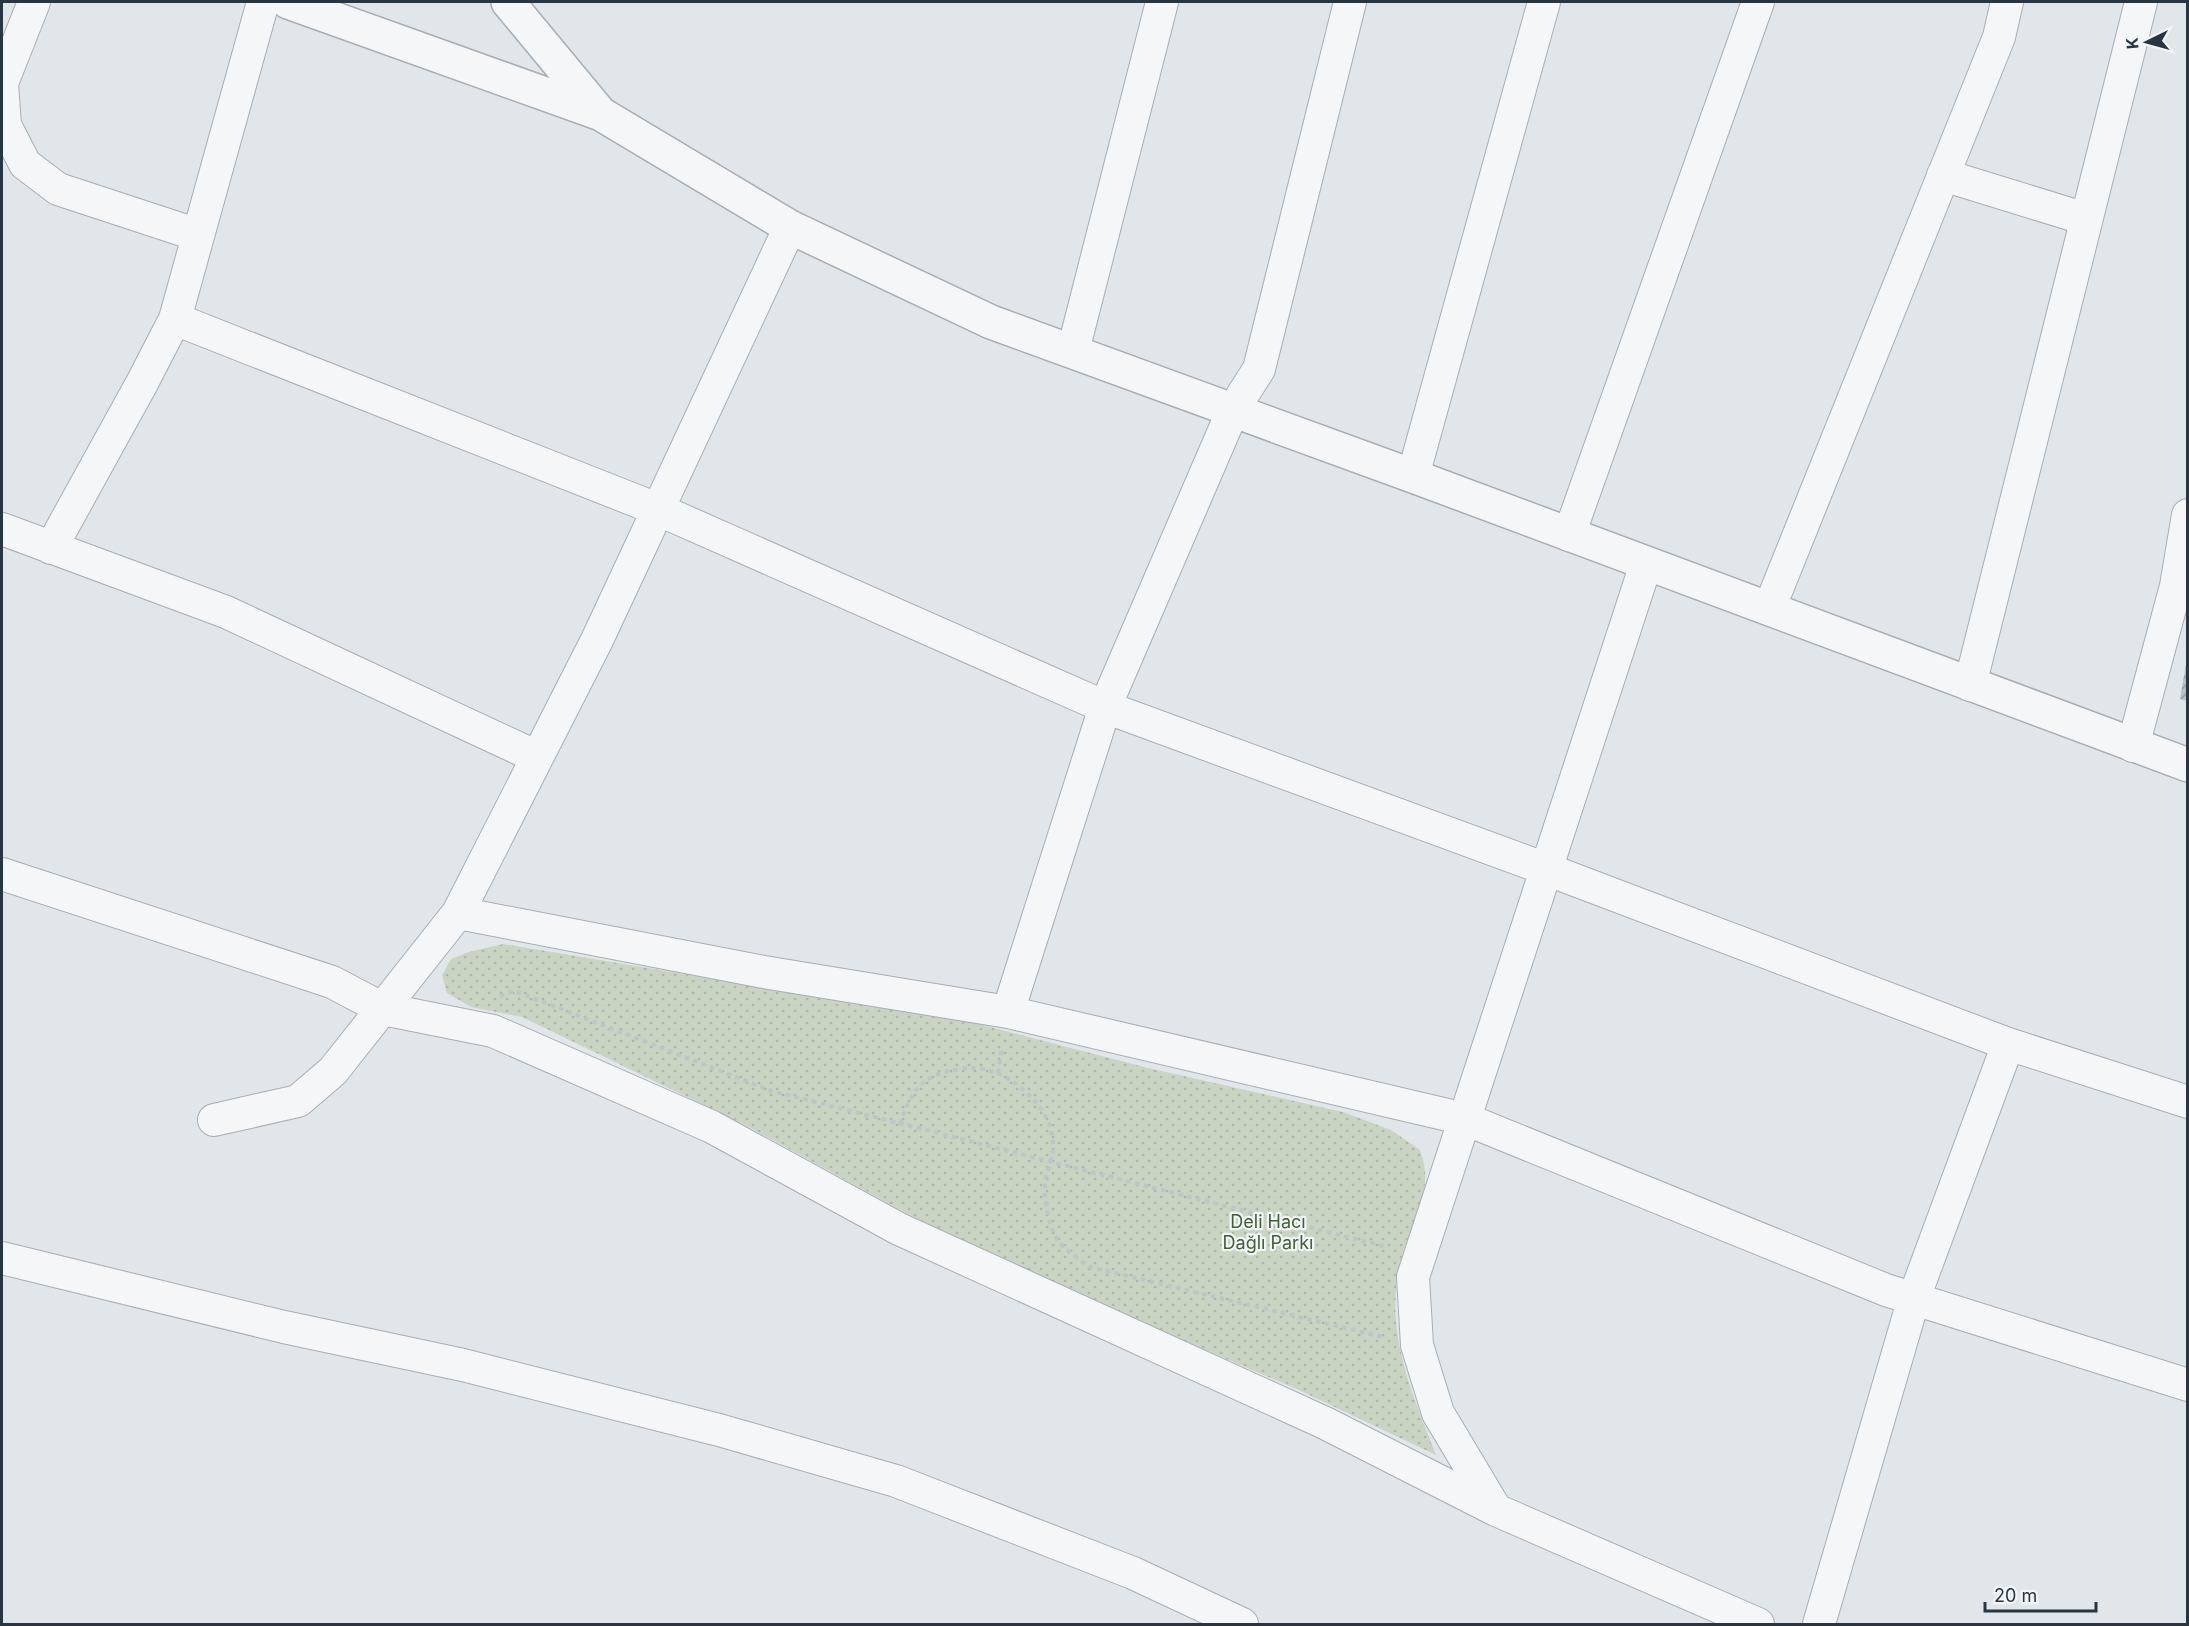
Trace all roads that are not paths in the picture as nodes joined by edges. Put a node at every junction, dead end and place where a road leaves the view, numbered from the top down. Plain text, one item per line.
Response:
1 (34, 2) edge
2 (263, 2) edge
3 (288, 2) edge
4 (508, 2) edge
5 (1162, 2) edge
6 (1350, 2) edge
7 (1544, 2) edge
8 (1758, 2) edge
9 (2007, 2) edge
10 (2141, 2) edge
11 (2, 84) edge
12 (601, 114) junction
13 (1943, 175) junction
14 (2086, 219) junction
15 (790, 226) junction
16 (198, 235) junction
17 (175, 319) junction
18 (1073, 351) junction
19 (1233, 410) junction
20 (1413, 476) junction
21 (657, 509) junction
22 (2187, 515) edge
23 (2, 529) edge
24 (1569, 535) junction
25 (51, 548) junction
26 (1646, 564) junction
27 (1768, 609) junction
28 (1970, 685) junction
29 (1105, 707) junction
30 (2133, 746) junction
31 (537, 757) junction
32 (2187, 765) edge
33 (1546, 869) junction
34 (2, 874) edge
35 (458, 913) junction
36 (383, 1009) junction
37 (1008, 1012) junction
38 (2008, 1044) junction
39 (2187, 1102) edge
40 (1465, 1119) junction
41 (214, 1120) dead end
42 (2, 1258) edge
43 (1914, 1298) junction
44 (2187, 1385) edge
45 (1496, 1510) junction
46 (1242, 1624) edge
47 (1758, 1624) edge
48 (1819, 1624) edge

1 - 11 street
2 - 16 street
3 - 12 street
4 - 12 street
5 - 18 street
6 - 19 street
7 - 20 street
8 - 24 street
9 - 13 street
10 - 14 street
11 - 16 street
12 - 15 street
13 - 14 street
13 - 27 street
14 - 28 street
15 - 18 street
15 - 21 street
16 - 17 street
17 - 21 street
17 - 25 street
18 - 19 street
19 - 20 street
19 - 29 street
20 - 24 street
21 - 29 street
21 - 31 street
22 - 30 street
23 - 25 street
24 - 26 street
25 - 31 street
26 - 27 street
26 - 33 street
27 - 28 street
28 - 30 street
29 - 33 street
29 - 37 street
30 - 32 street
31 - 35 street
33 - 38 street
33 - 40 street
34 - 36 street
35 - 36 street
35 - 37 street
36 - 41 street
36 - 45 street
37 - 40 street
38 - 39 street
38 - 43 street
40 - 43 street
40 - 45 street
42 - 46 street
43 - 44 street
43 - 48 street
45 - 47 street

